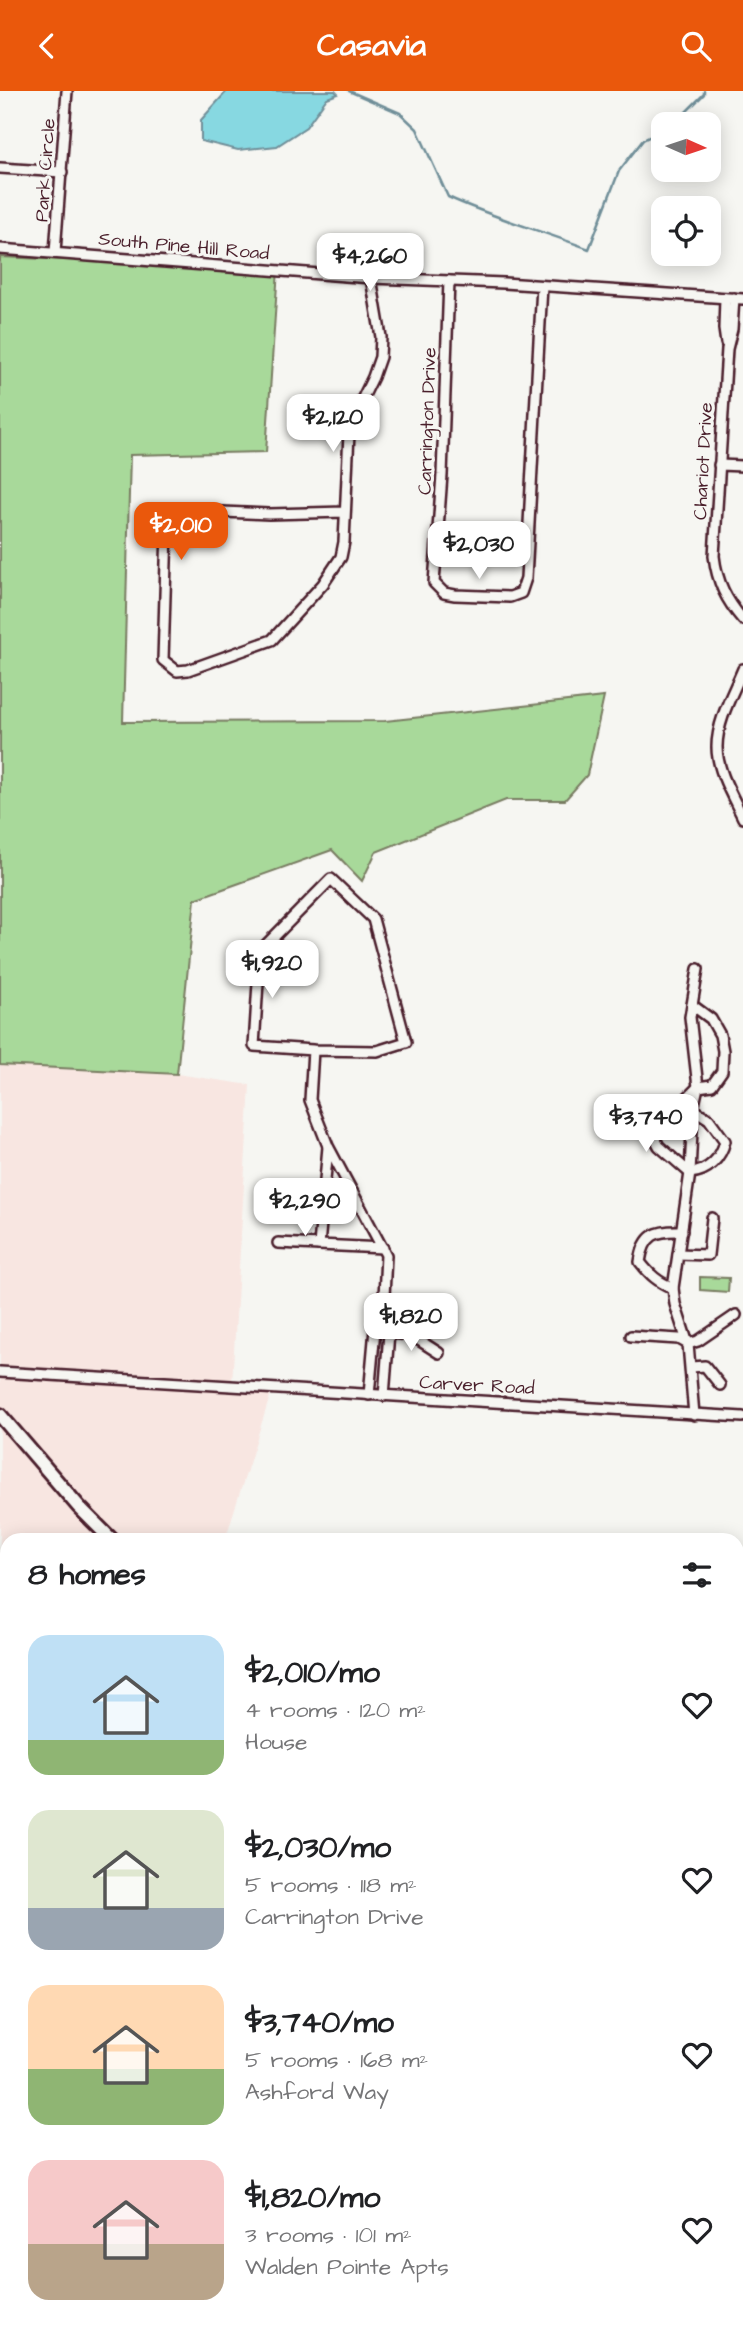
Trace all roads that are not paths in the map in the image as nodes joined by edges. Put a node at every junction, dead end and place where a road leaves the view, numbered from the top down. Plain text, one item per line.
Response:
1 (67, 91) edge
2 (0, 168) edge
3 (62, 172) junction
4 (0, 249) edge
5 (55, 252) junction
6 (371, 278) junction
7 (449, 281) junction
8 (542, 286) junction
9 (734, 298) edge
10 (719, 465) junction
11 (743, 466) edge
12 (345, 512) junction
13 (743, 619) edge
14 (743, 669) edge
15 (743, 818) edge
16 (698, 969) dead end
17 (692, 1005) junction
18 (313, 1050) junction
19 (698, 1087) junction
20 (693, 1109) junction
21 (328, 1146) junction
22 (690, 1173) junction
23 (712, 1218) dead end
24 (682, 1231) junction
25 (278, 1243) dead end
26 (319, 1245) junction
27 (383, 1248) junction
28 (678, 1254) junction
29 (673, 1288) junction
30 (736, 1315) dead end
31 (383, 1318) junction
32 (389, 1333) junction
33 (631, 1336) dead end
34 (688, 1345) junction
35 (439, 1353) dead end
36 (691, 1367) junction
37 (0, 1372) edge
38 (720, 1385) dead end
39 (369, 1395) junction
40 (384, 1396) junction
41 (0, 1415) edge
42 (694, 1415) junction
43 (743, 1417) edge
44 (105, 1533) edge

1 - 3 street, Park Circle
2 - 3 street
3 - 5 street, Park Circle
4 - 5 street, South Pine Hill Road
5 - 6 street, South Pine Hill Road
6 - 7 street, South Pine Hill Road
6 - 12 street
7 - 8 street, South Pine Hill Road
7 - 8 street, Carrington Drive
8 - 9 street, South Pine Hill Road
9 - 10 street, Chariot Drive
10 - 11 street
10 - 13 street, Chariot Drive
12 - 12 street
14 - 15 street
16 - 17 street
17 - 19 street
17 - 19 street
18 - 18 street
18 - 21 street
19 - 20 street
19 - 22 street
20 - 22 street
20 - 22 street
21 - 26 street
21 - 27 street
22 - 24 street
23 - 28 street
24 - 28 street
24 - 29 street
25 - 26 street
26 - 27 street
27 - 31 street
28 - 29 street
29 - 34 street
30 - 34 street
31 - 32 street
31 - 39 street
32 - 35 street
32 - 40 street
33 - 34 street
34 - 36 street
36 - 38 street
36 - 42 street
37 - 39 street, Carver Road
39 - 40 street, Carver Road
40 - 42 street, Carver Road
41 - 44 main road
42 - 43 street, Carver Road

